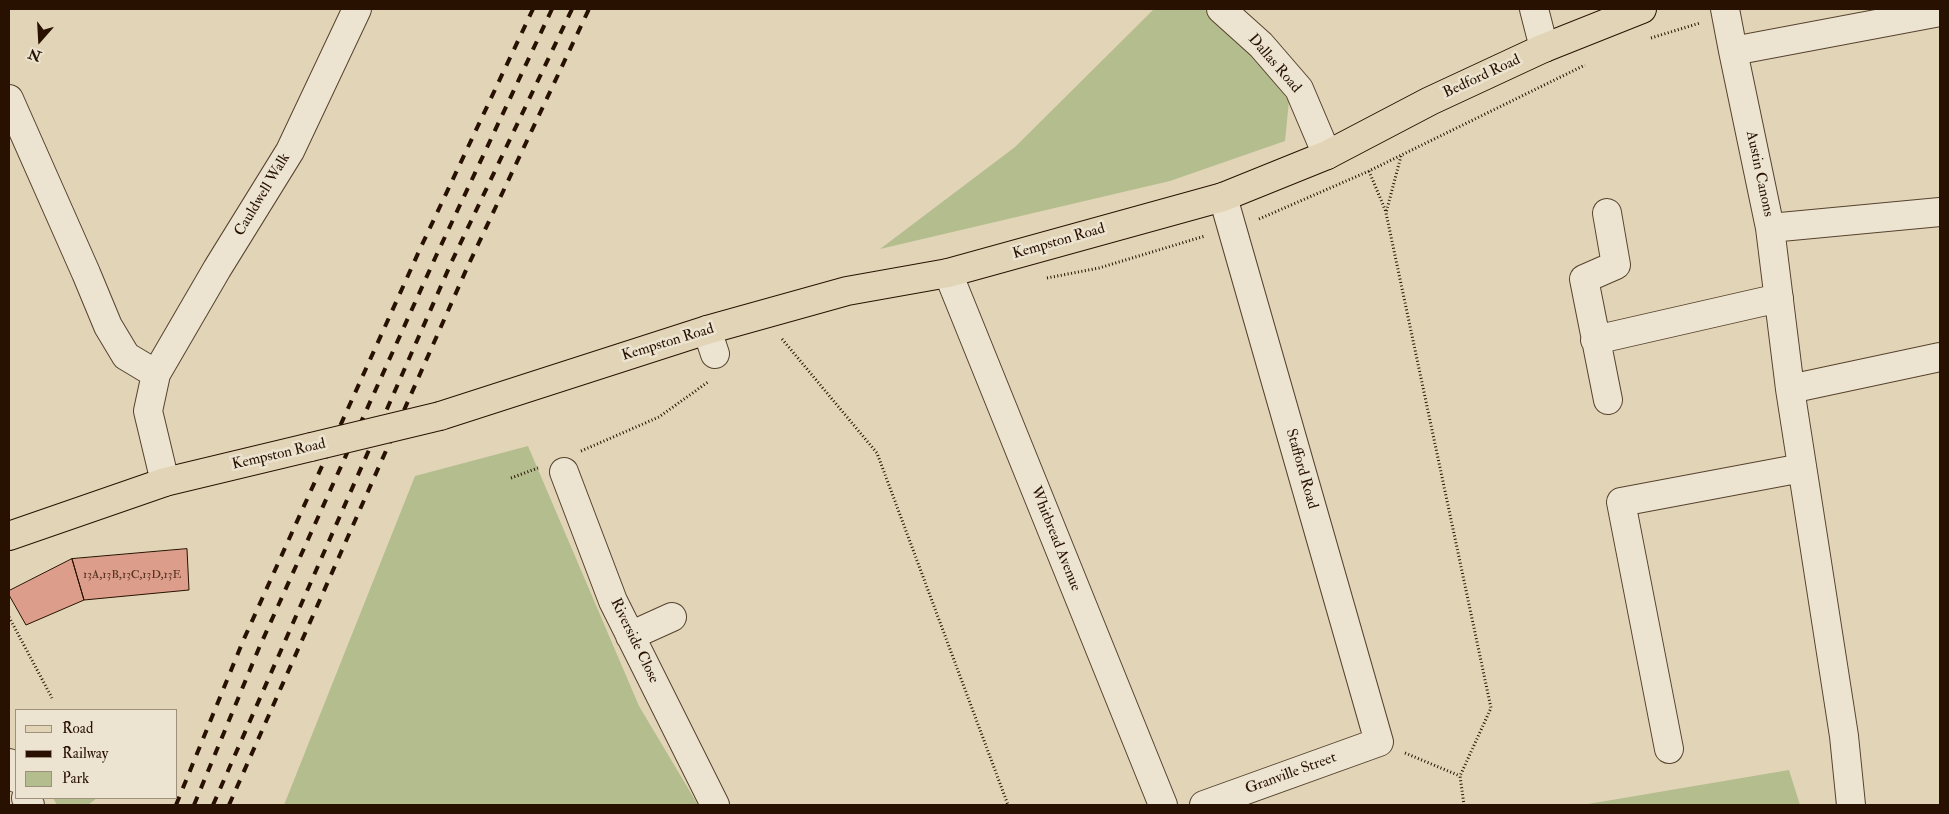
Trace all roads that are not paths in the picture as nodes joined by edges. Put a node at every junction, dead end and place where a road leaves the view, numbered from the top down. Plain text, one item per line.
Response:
1 (357, 9) edge
2 (1221, 9) edge
3 (1534, 9) edge
4 (1642, 9) edge
5 (1940, 12) edge
6 (1713, 15) edge
7 (1544, 48) junction
8 (1733, 52) junction
9 (9, 99) edge
10 (1327, 155) junction
11 (1223, 196) junction
12 (1940, 212) edge
13 (1607, 213) dead end
14 (1770, 228) junction
15 (948, 273) junction
16 (1778, 298) junction
17 (1595, 340) junction
18 (1940, 357) edge
19 (156, 374) junction
20 (1790, 388) junction
21 (1608, 400) dead end
22 (562, 463) road end
23 (1802, 468) junction
24 (165, 482) junction
25 (9, 536) edge
26 (672, 617) dead end
27 (630, 636) junction
28 (1379, 742) joint
29 (1669, 749) dead end
30 (9, 763) edge
31 (15, 776) edge
32 (715, 805) edge
33 (1163, 805) edge
34 (1204, 805) edge
35 (1851, 805) edge

1 - 19 street, Cauldwell Walk
2 - 10 street, Dallas Road
3 - 7 street
4 - 7 main road, Bedford Road
5 - 8 street
6 - 8 street
7 - 10 main road, Bedford Road
8 - 14 street, Austin Canons
9 - 19 street
10 - 11 main road, Kempston Road
11 - 15 main road, Kempston Road
11 - 28 street, Stafford Road
12 - 14 street
13 - 17 street
14 - 16 street, Austin Canons
15 - 24 main road, Kempston Road, bridge
15 - 33 street, Whitbread Avenue
16 - 17 street
16 - 20 street, Austin Canons
17 - 21 street
18 - 20 street
19 - 24 street, Cauldwell Walk
20 - 23 street, Austin Canons
22 - 27 street, Riverside Close
23 - 29 street
23 - 35 street, Austin Canons
24 - 25 main road, Kempston Road
26 - 27 street
27 - 32 street, Riverside Close
28 - 34 street, Granville Street
30 - 31 street

